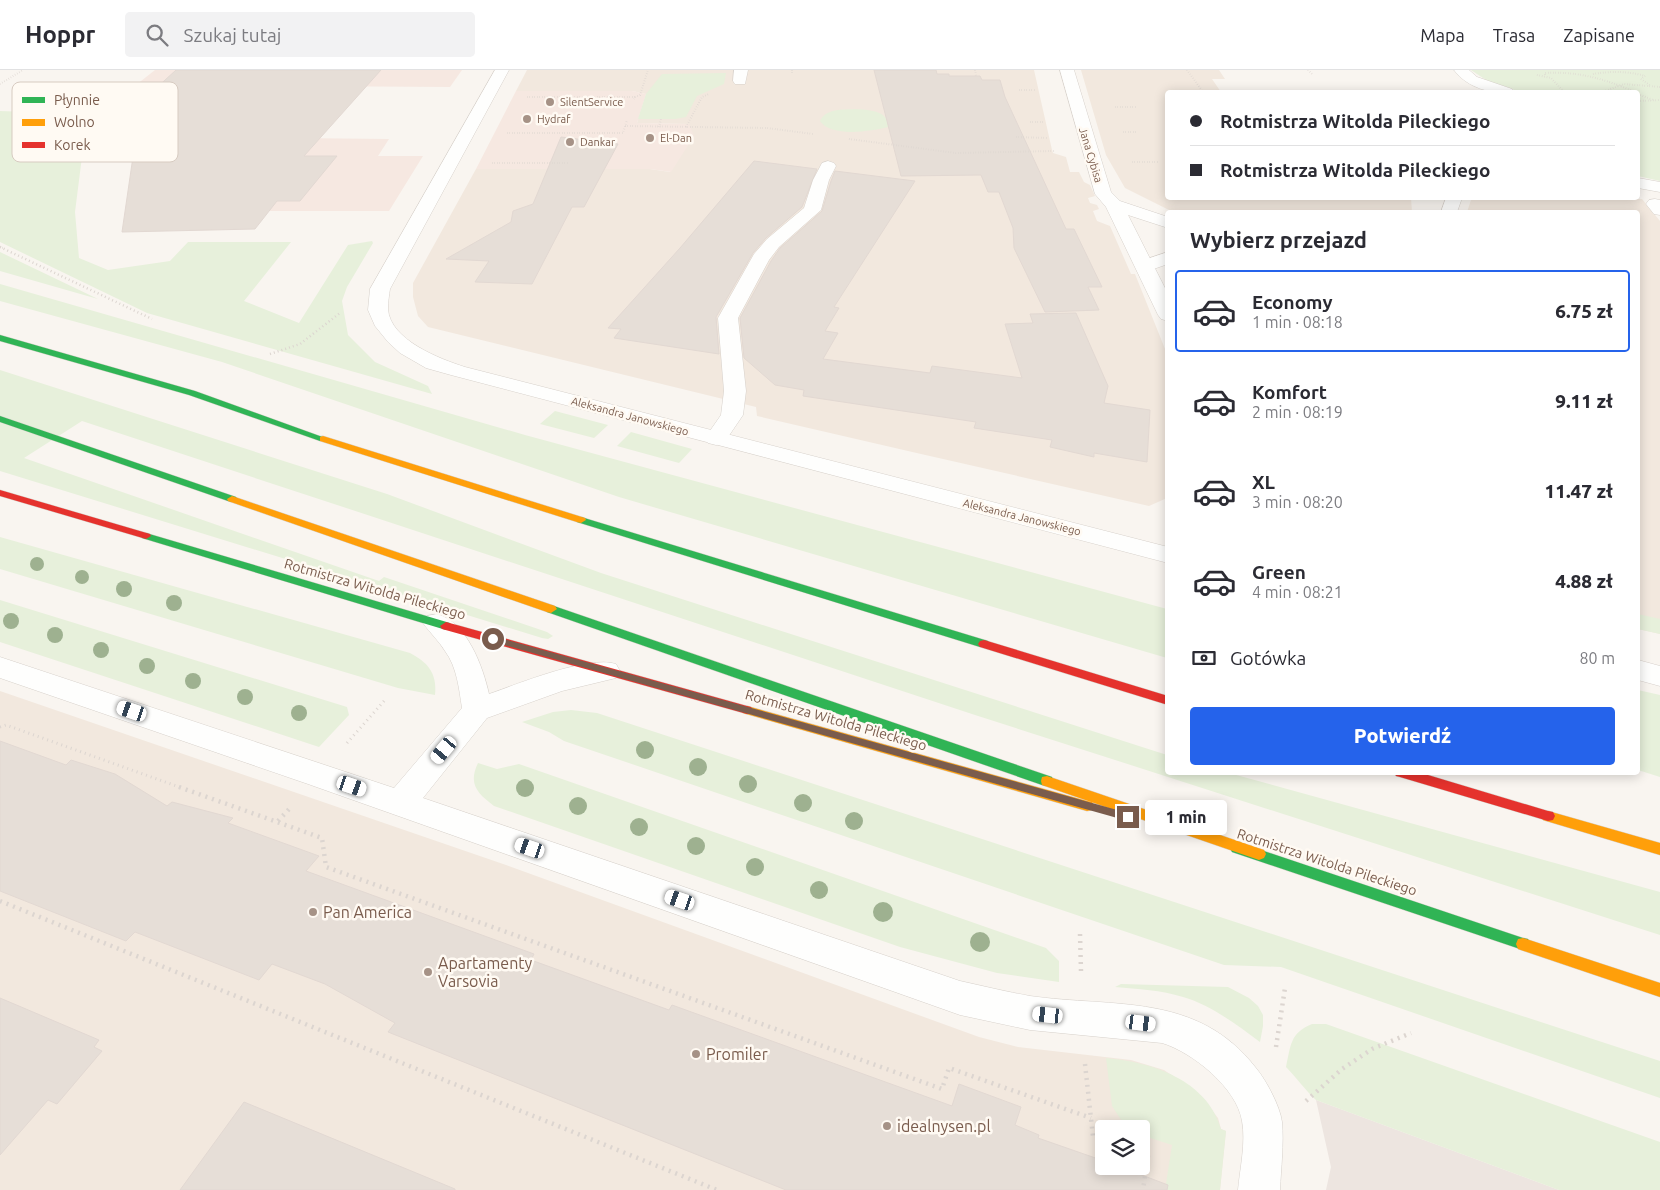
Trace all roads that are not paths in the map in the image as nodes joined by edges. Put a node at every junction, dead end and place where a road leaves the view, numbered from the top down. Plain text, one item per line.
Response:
1 (502, 70) edge
2 (1067, 70) edge
3 (1461, 70) edge
4 (1501, 90) edge
5 (828, 166) dead end
6 (1648, 185) edge
7 (1114, 205) junction
8 (1657, 207) edge
9 (1165, 222) edge
10 (1165, 258) edge
11 (1145, 266) junction
12 (1165, 309) edge
13 (0, 338) edge
14 (0, 419) edge
15 (716, 438) junction
16 (0, 493) edge
17 (1163, 548) edge
18 (437, 622) junction
19 (0, 667) edge
20 (606, 671) junction
21 (1640, 671) edge
22 (1660, 676) edge
23 (1165, 700) edge
24 (477, 710) junction
25 (1410, 775) edge
26 (400, 803) junction
27 (1660, 849) edge
28 (1259, 854) junction
29 (1660, 990) edge
30 (1259, 1190) edge

1 - 15 street, Aleksandra Janowskiego
2 - 7 street, Jana Cybisa
3 - 4 street
5 - 15 street
6 - 8 street
7 - 9 street
7 - 11 street, Jana Cybisa
10 - 11 street
11 - 12 street, Jana Cybisa
13 - 23 main road
14 - 28 main road
15 - 17 street, Aleksandra Janowskiego
16 - 18 main road, Rotmistrza Witolda Pileckiego
18 - 20 main road, Rotmistrza Witolda Pileckiego
18 - 24 street
19 - 26 street
20 - 24 street
20 - 28 main road, Rotmistrza Witolda Pileckiego
21 - 22 street
24 - 26 street
25 - 27 main road
26 - 30 street
28 - 29 main road, Rotmistrza Witolda Pileckiego

